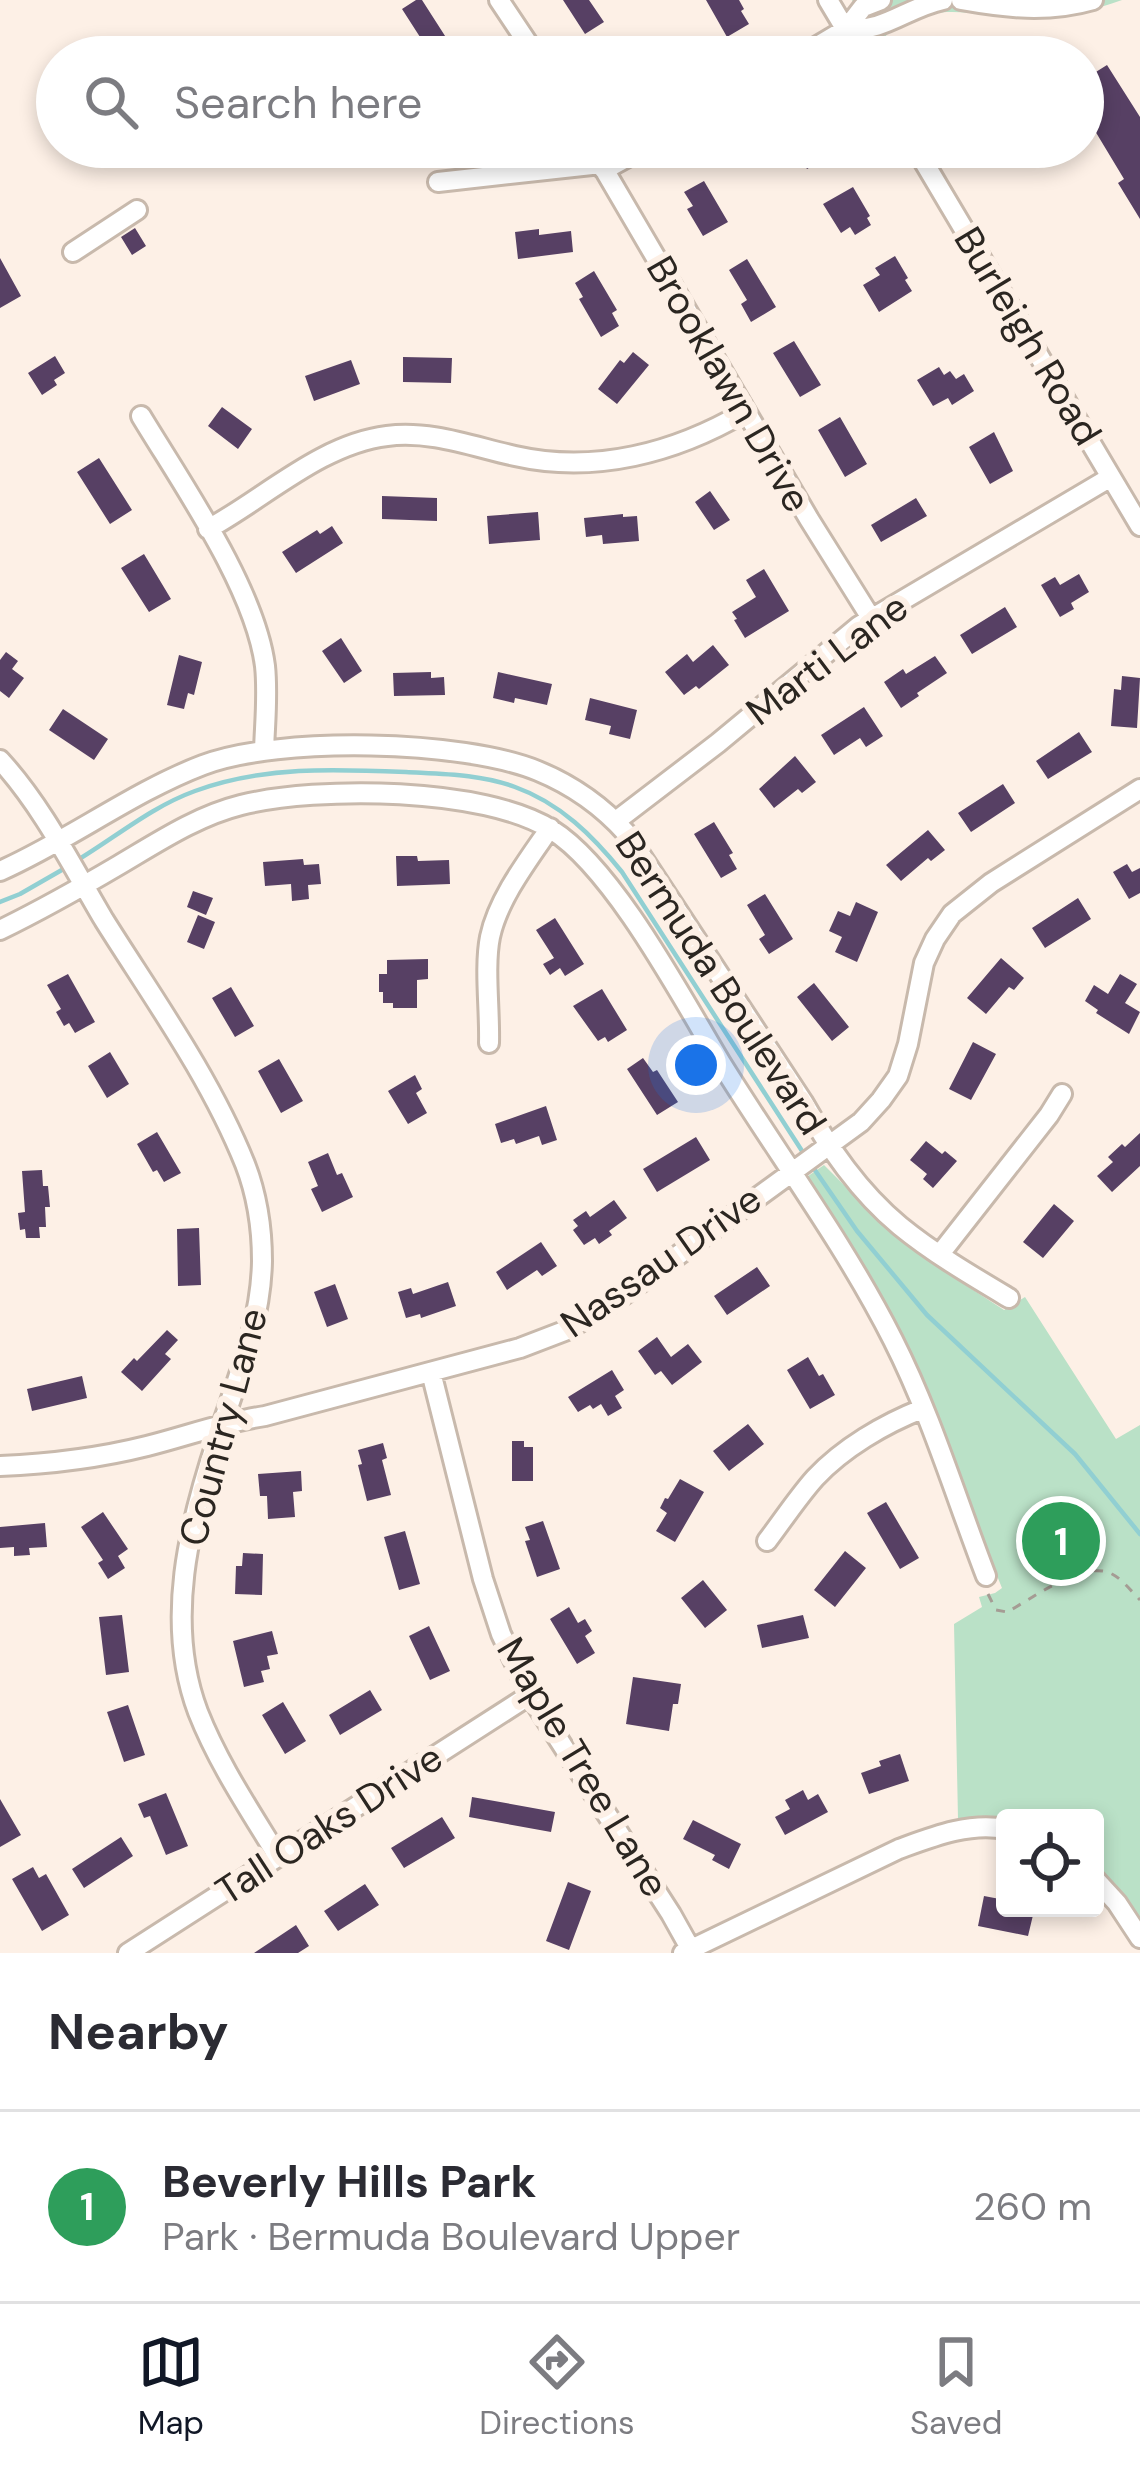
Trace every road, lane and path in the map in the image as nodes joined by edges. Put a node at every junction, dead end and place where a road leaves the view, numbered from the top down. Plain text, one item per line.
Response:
1 (499, 0) edge
2 (828, 0) edge
3 (880, 0) edge
4 (943, 0) edge
5 (961, 0) edge
6 (1093, 0) edge
7 (846, 29) junction
8 (523, 36) edge
9 (834, 36) edge
10 (850, 36) edge
11 (540, 168) edge
12 (604, 168) edge
13 (928, 168) edge
14 (438, 182) dead end
15 (137, 210) dead end
16 (73, 252) dead end
17 (746, 412) junction
18 (141, 416) dead end
19 (1111, 477) junction
20 (1140, 526) edge
21 (208, 529) junction
22 (871, 618) junction
23 (264, 750) junction
24 (0, 760) edge
25 (1140, 789) edge
26 (616, 821) junction
27 (550, 828) junction
28 (70, 864) junction
29 (0, 872) edge
30 (0, 930) edge
31 (489, 1043) dead end
32 (1062, 1094) dead end
33 (808, 1161) junction
34 (940, 1254) junction
35 (1009, 1298) dead end
36 (431, 1372) junction
37 (922, 1409) junction
38 (223, 1423) junction
39 (0, 1466) edge
40 (767, 1541) dead end
41 (986, 1576) joint
42 (1140, 1600) edge
43 (530, 1695) junction
44 (996, 1829) edge
45 (277, 1856) junction
46 (1104, 1889) edge
47 (1140, 1938) edge
48 (686, 1951) edge
49 (128, 1953) edge

1 - 8 street
2 - 7 street
3 - 7 street
4 - 7 street
5 - 6 street
7 - 9 street
7 - 10 street
11 - 14 street
12 - 17 street, Brooklawn Drive
13 - 19 street, Burleigh Road
15 - 16 street
17 - 21 street
17 - 22 street, Brooklawn Drive
18 - 21 street
19 - 20 street, Burleigh Road
19 - 22 street, Marti Lane
21 - 23 street
22 - 26 street, Marti Lane
23 - 26 street, Bermuda Boulevard
23 - 28 street, Bermuda Boulevard
24 - 28 street, Country Lane
25 - 33 street, Nassau Drive
26 - 33 street, Bermuda Boulevard
27 - 28 street, Bermuda Boulevard
27 - 31 street
27 - 33 street, Bermuda Boulevard
28 - 29 street, Bermuda Boulevard
28 - 30 street, Bermuda Boulevard
28 - 38 street, Country Lane
32 - 34 street
33 - 34 street, Bermuda Boulevard
33 - 36 street, Nassau Drive
33 - 37 street
34 - 35 street, Bermuda Boulevard
36 - 38 street, Nassau Drive
36 - 43 street, Maple Tree Lane
37 - 40 street
37 - 41 street
38 - 39 street, Nassau Drive
38 - 45 street, Country Lane
41 - 42 path
43 - 45 street, Tall Oaks Drive
43 - 48 street, Maple Tree Lane
44 - 48 street
45 - 49 street, Tall Oaks Drive
46 - 47 street

